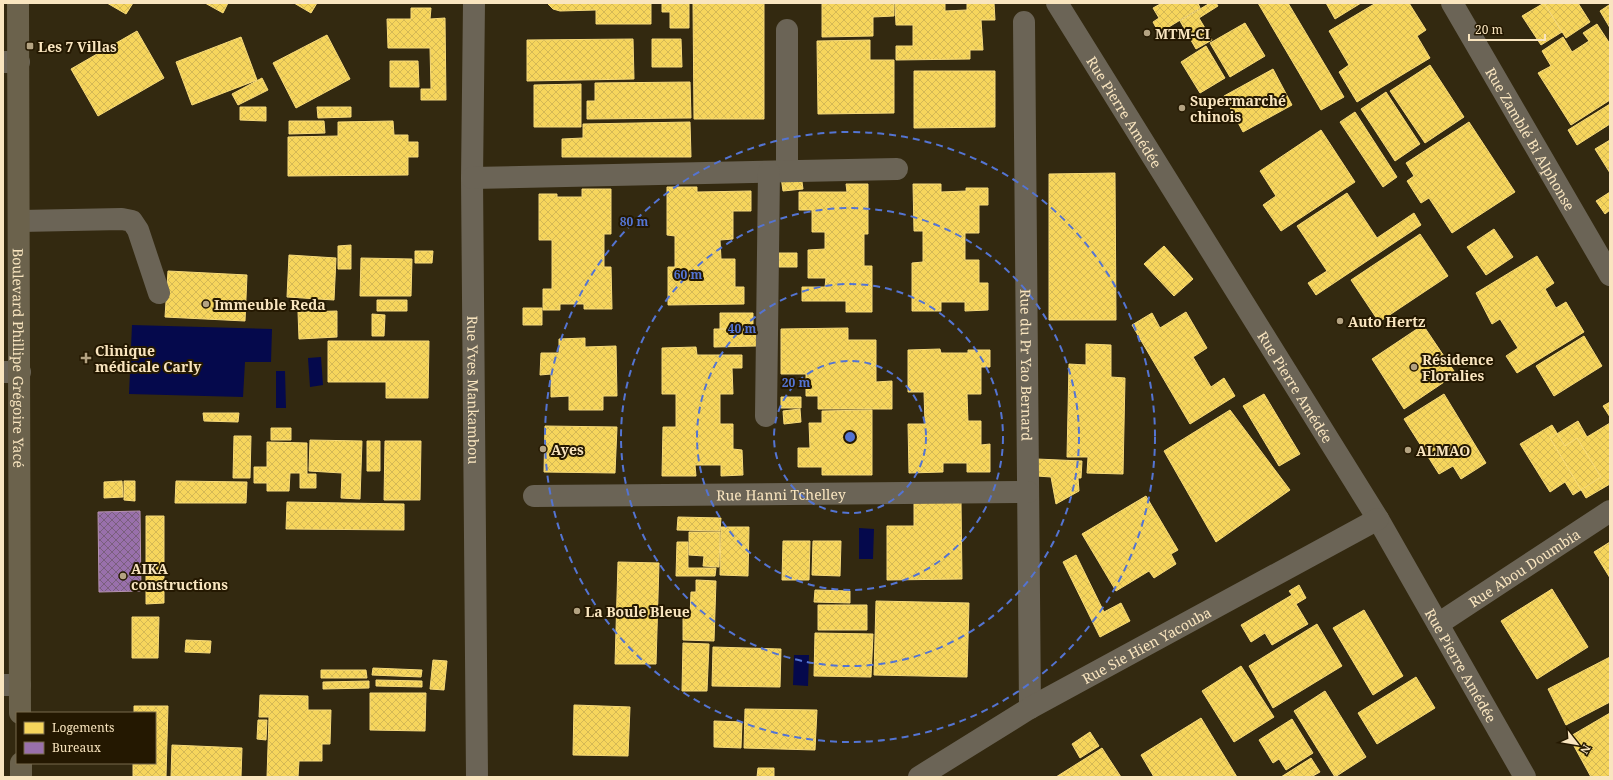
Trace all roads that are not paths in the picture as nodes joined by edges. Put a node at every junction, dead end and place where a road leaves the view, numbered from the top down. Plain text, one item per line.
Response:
1 (18, 3) edge
2 (474, 3) edge
3 (1057, 3) edge
4 (1452, 3) edge
5 (1024, 22) dead end
6 (787, 30) dead end
7 (11, 62) edge
8 (897, 168) dead end
9 (778, 172) junction
10 (472, 178) junction
11 (20, 221) junction
12 (1610, 276) edge
13 (159, 293) dead end
14 (12, 372) edge
15 (766, 416) dead end
16 (1028, 492) junction
17 (534, 496) dead end
18 (1610, 511) edge
19 (1378, 519) junction
20 (1438, 624) junction
21 (11, 685) edge
22 (1030, 708) junction
23 (20, 712) edge
24 (21, 764) edge
25 (21, 777) edge
26 (476, 777) edge
27 (919, 777) edge
28 (1525, 777) edge

1 - 7 main road, Boulevard Phillipe Grégoire Yacé
2 - 10 street, Rue Yves Mankambou
3 - 19 street, Rue Pierre Amédée
4 - 12 street, Rue Zamblé Bi Alphonse
5 - 16 street, Rue du Pr Yao Bernard
6 - 9 street
7 - 11 main road, Boulevard Phillipe Grégoire Yacé
8 - 9 street
9 - 10 street
9 - 15 street
10 - 26 street, Rue Yves Mankambou
11 - 13 street
11 - 14 main road, Boulevard Phillipe Grégoire Yacé
14 - 21 main road, Boulevard Phillipe Grégoire Yacé
16 - 17 street, Rue Hanni Tchelley
16 - 22 street, Rue du Pr Yao Bernard
18 - 20 street, Rue Abou Doumbia
19 - 20 street, Rue Pierre Amédée
19 - 22 street, Rue Sie Hien Yacouba
20 - 28 street, Rue Pierre Amédée
21 - 23 main road, Boulevard Phillipe Grégoire Yacé
22 - 27 street, Rue Sie Hien Yacouba
24 - 25 main road

